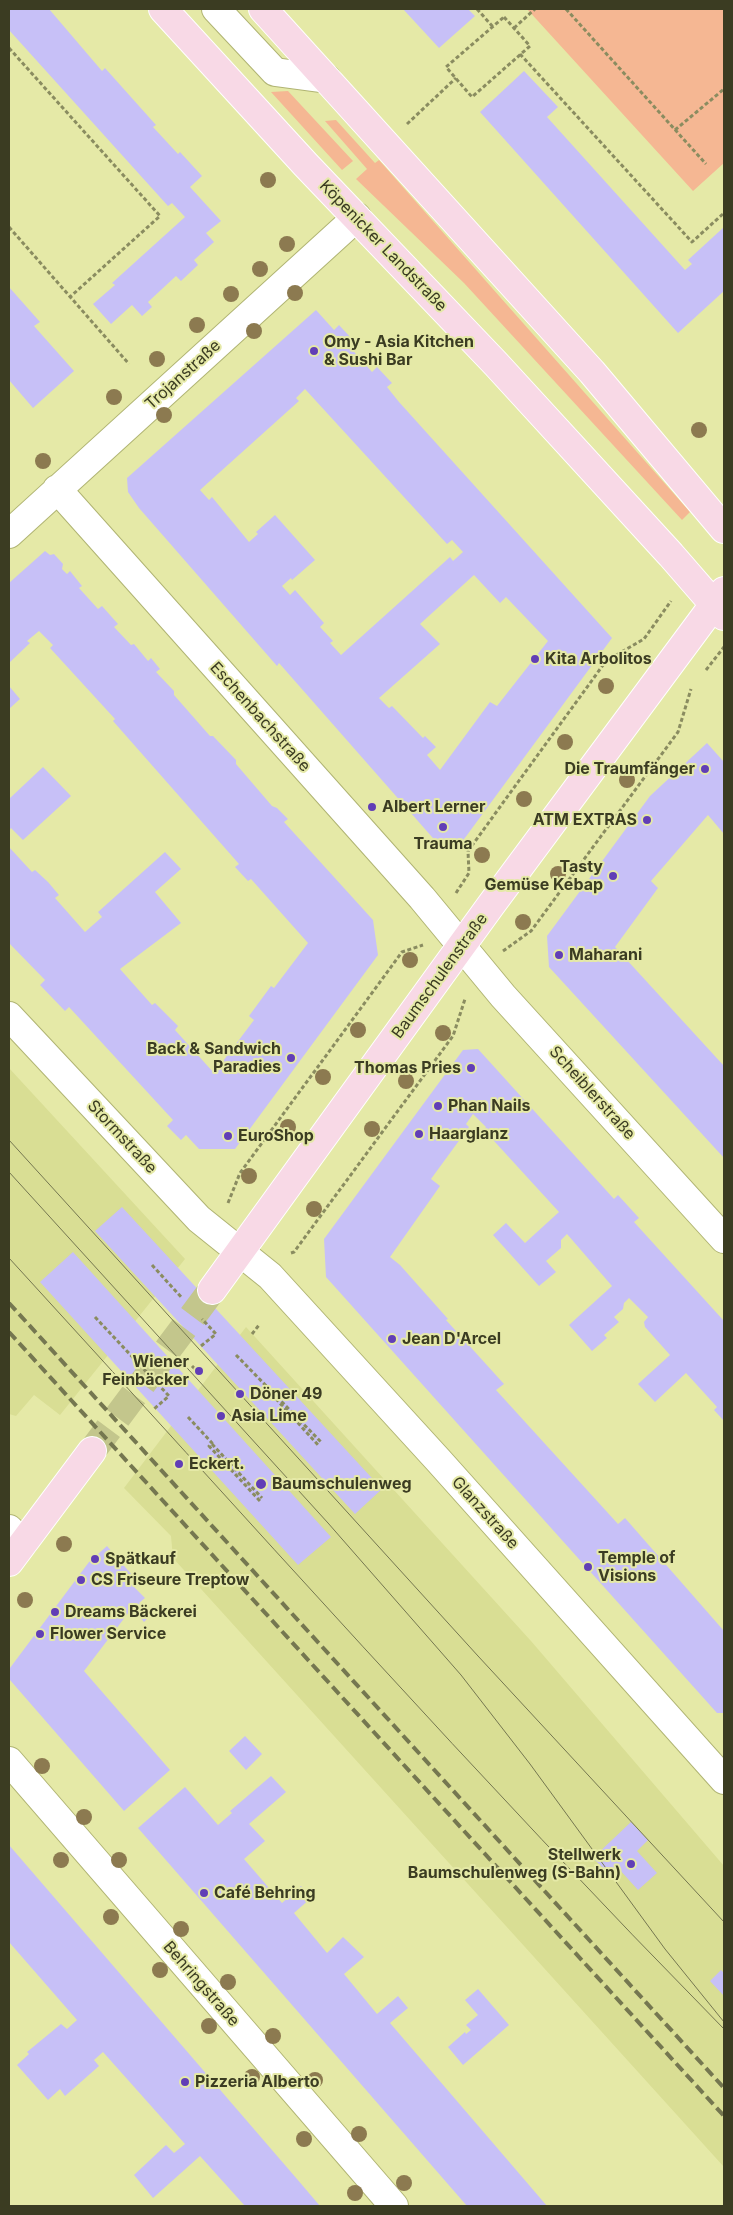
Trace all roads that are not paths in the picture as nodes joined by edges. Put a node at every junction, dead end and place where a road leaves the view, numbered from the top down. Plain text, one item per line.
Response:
1 (163, 9) edge
2 (216, 9) edge
3 (263, 9) edge
4 (328, 79) junction
5 (357, 217) junction
6 (57, 489) junction
7 (724, 529) edge
8 (9, 534) edge
9 (721, 604) edge
10 (462, 946) junction
11 (9, 1016) edge
12 (724, 1239) edge
13 (240, 1252) junction
14 (212, 1290) tunnel mouth
15 (92, 1451) tunnel mouth
16 (14, 1545) edge
17 (9, 1761) edge
18 (724, 1780) edge
19 (394, 2206) edge

1 - 5 main road, Köpenicker Landstraße
2 - 4 street
3 - 4 main road
4 - 7 main road
5 - 6 street, Trojanstraße
5 - 9 main road, Köpenicker Landstraße
6 - 8 street, Trojanstraße
6 - 10 street, Eschenbachstraße
9 - 10 main road, Baumschulenstraße
10 - 12 street, Scheiblerstraße
10 - 13 main road, Baumschulenstraße
11 - 13 street, Stormstraße
13 - 14 main road, Baumschulenstraße
13 - 18 street, Glanzstraße
15 - 16 main road
17 - 19 street, Behringstraße

